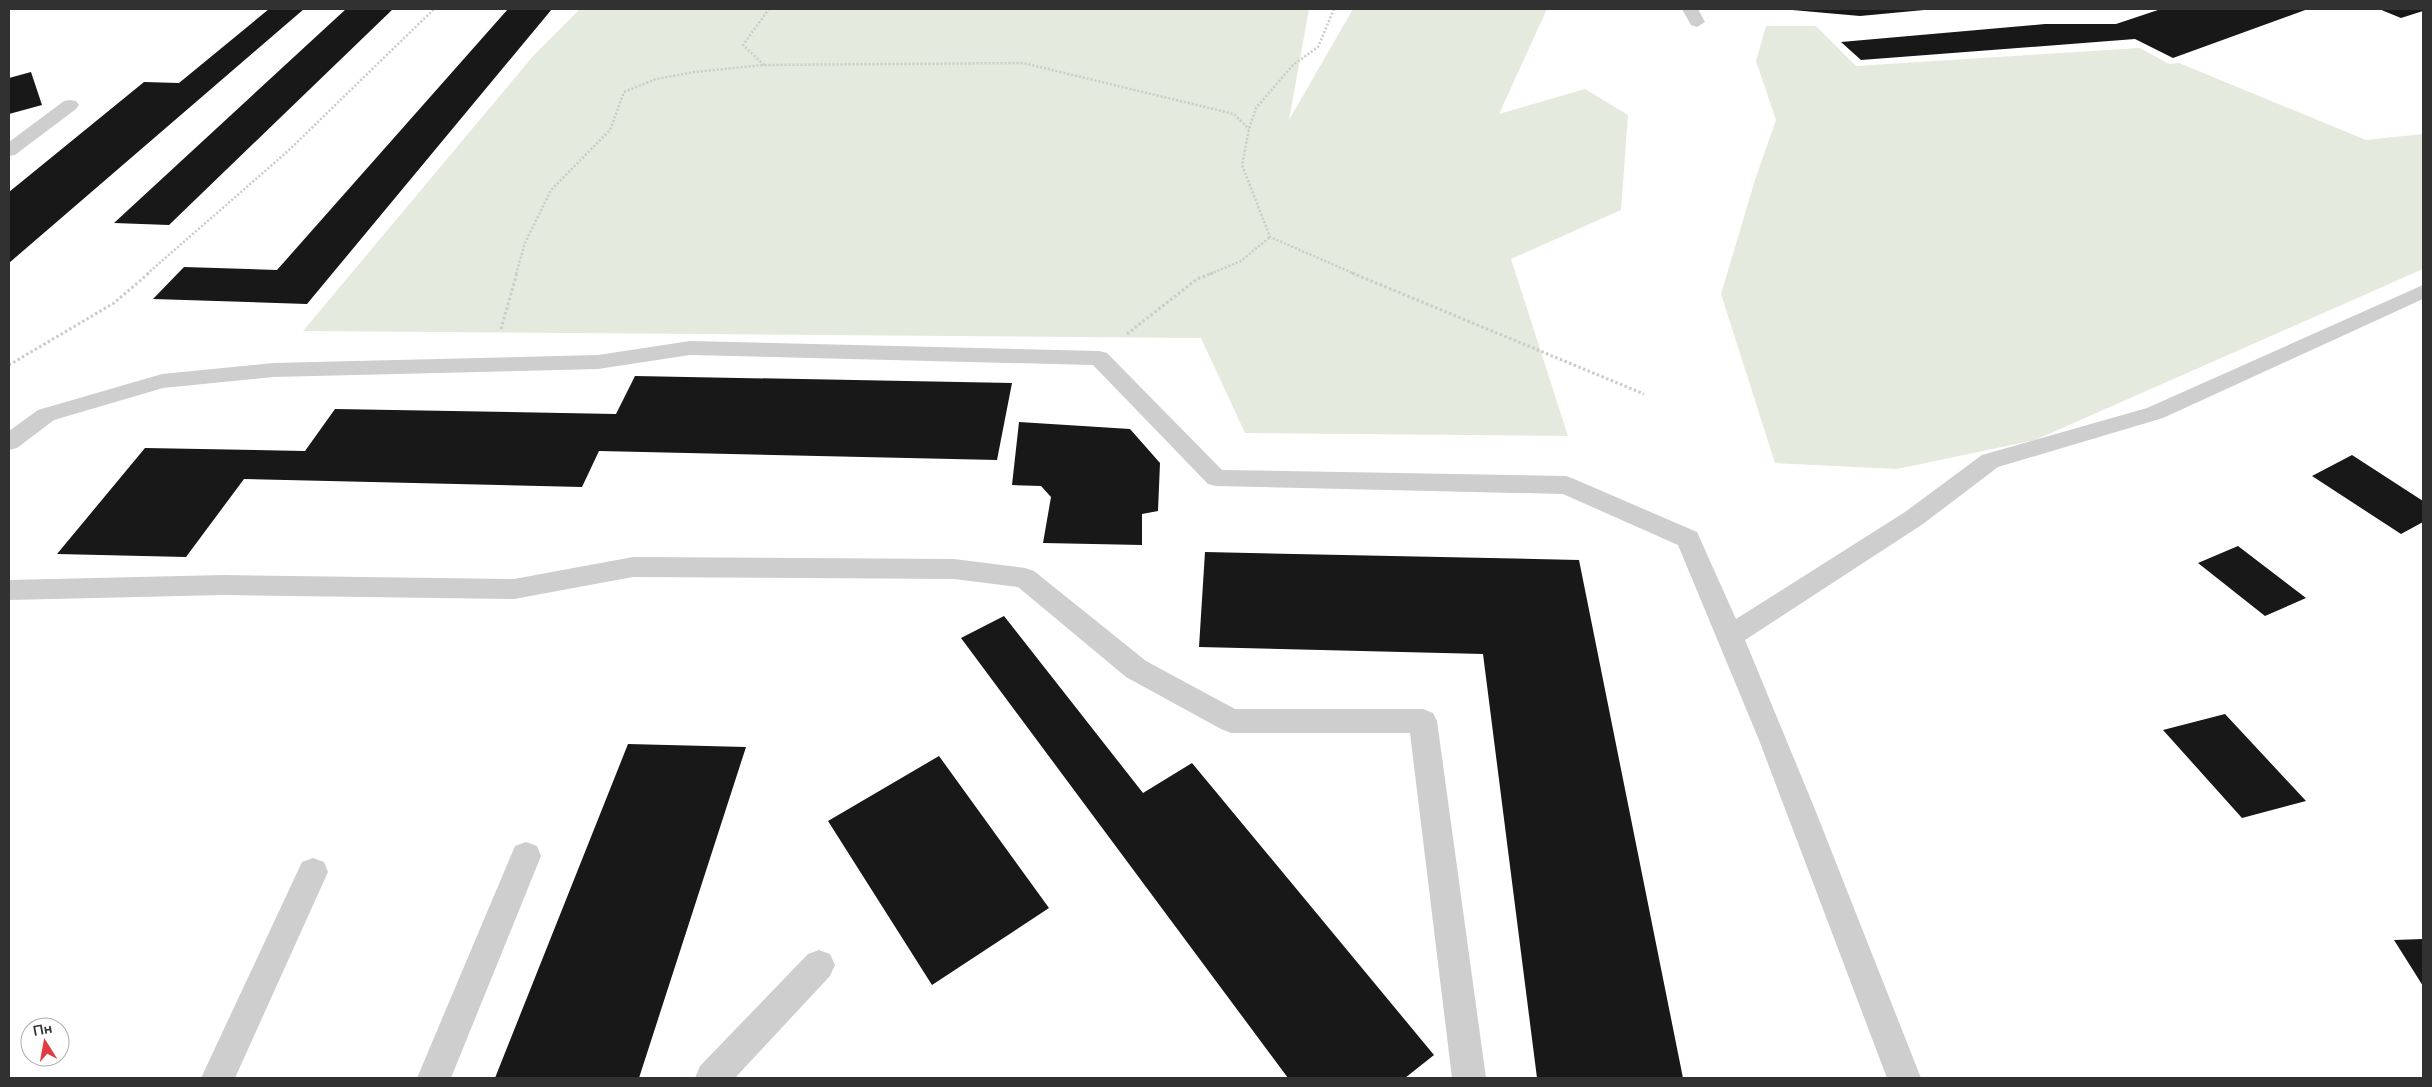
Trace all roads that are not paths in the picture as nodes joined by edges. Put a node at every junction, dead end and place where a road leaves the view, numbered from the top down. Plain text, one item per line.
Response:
1 (70, 105) dead end
2 (9, 151) edge
3 (2423, 291) edge
4 (9, 442) edge
5 (9, 590) edge
6 (1731, 635) junction
7 (526, 856) dead end
8 (313, 872) dead end
9 (819, 965) dead end
10 (218, 1078) edge
11 (434, 1078) edge
12 (712, 1078) edge
13 (1469, 1078) edge
14 (1904, 1078) edge

1 - 2 lane
3 - 6 lane
4 - 6 lane
5 - 13 lane
6 - 14 lane
7 - 11 lane
8 - 10 lane
9 - 12 lane

